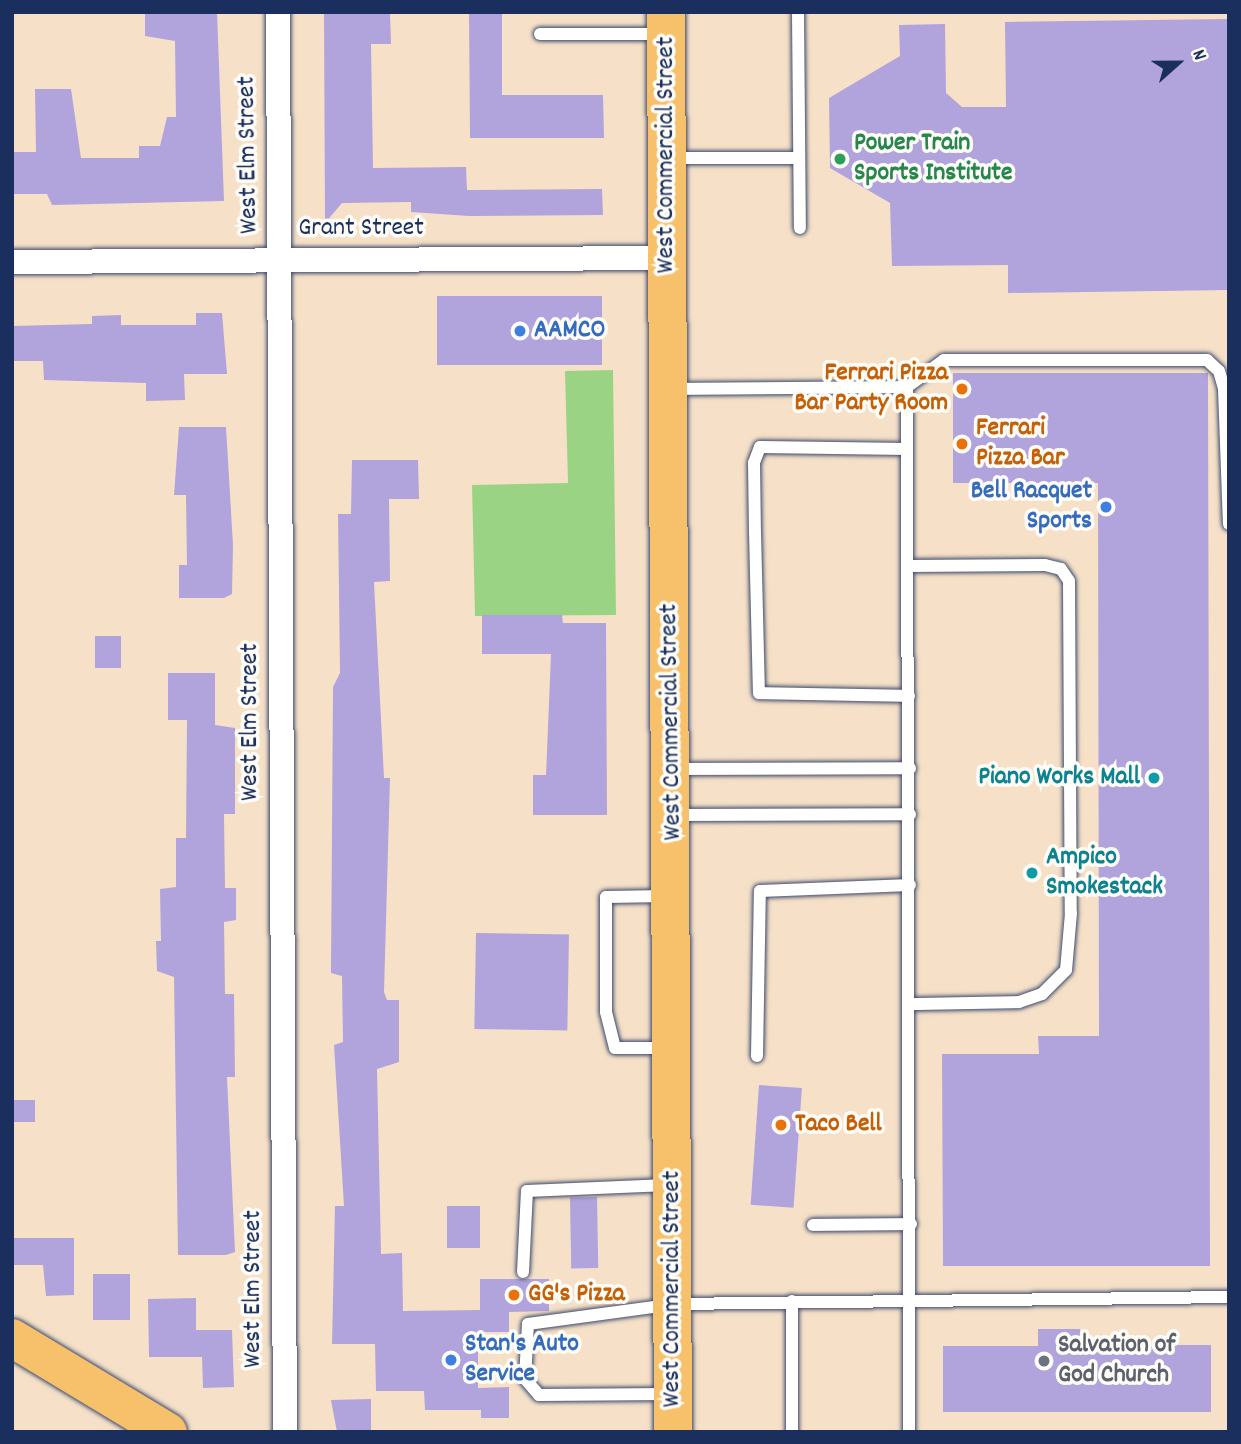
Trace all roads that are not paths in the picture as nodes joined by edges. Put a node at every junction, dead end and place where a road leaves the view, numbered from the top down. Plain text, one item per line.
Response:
1 (278, 12) edge
2 (798, 12) edge
3 (666, 23) edge
4 (540, 34) dead end
5 (668, 158) junction
6 (800, 158) junction
7 (800, 228) dead end
8 (668, 258) junction
9 (280, 259) junction
10 (12, 262) edge
11 (907, 387) junction
12 (668, 389) junction
13 (907, 449) junction
14 (1229, 524) edge
15 (908, 566) junction
16 (909, 696) junction
17 (910, 768) junction
18 (672, 769) junction
19 (910, 814) junction
20 (673, 815) junction
21 (910, 885) junction
22 (673, 895) junction
23 (910, 1004) junction
24 (673, 1048) junction
25 (757, 1056) dead end
26 (674, 1185) junction
27 (911, 1224) junction
28 (813, 1225) dead end
29 (523, 1272) dead end
30 (1229, 1297) edge
31 (910, 1299) junction
32 (792, 1301) junction
33 (675, 1304) junction
34 (12, 1338) edge
35 (673, 1394) junction
36 (168, 1432) edge
37 (285, 1432) edge
38 (673, 1432) edge
39 (792, 1432) edge
40 (909, 1432) edge

1 - 9 street, West Elm Street
2 - 6 lane
3 - 4 lane
3 - 5 main road, West Commercial Street
5 - 6 lane
5 - 8 main road, West Commercial Street
6 - 7 lane
8 - 9 street, Grant Street
8 - 12 main road, West Commercial Street
9 - 10 street, Grant Street
9 - 37 street, West Elm Street
11 - 12 lane
11 - 13 lane
11 - 14 lane
12 - 18 main road, West Commercial Street
13 - 15 lane
13 - 16 lane
15 - 16 lane
15 - 23 lane
16 - 17 lane
17 - 18 lane
17 - 19 lane
18 - 20 main road, West Commercial Street
19 - 20 lane
19 - 21 lane
20 - 22 main road, West Commercial Street
21 - 23 lane
21 - 25 lane
22 - 24 main road, West Commercial Street
22 - 24 lane
23 - 27 lane
24 - 26 main road, West Commercial Street
26 - 29 lane
26 - 33 main road, West Commercial Street
27 - 28 lane
27 - 31 lane
30 - 31 lane
31 - 32 lane
31 - 40 lane
32 - 33 lane
32 - 39 lane
33 - 35 main road, West Commercial Street
33 - 35 lane
34 - 36 main road
35 - 38 main road, West Commercial Street

